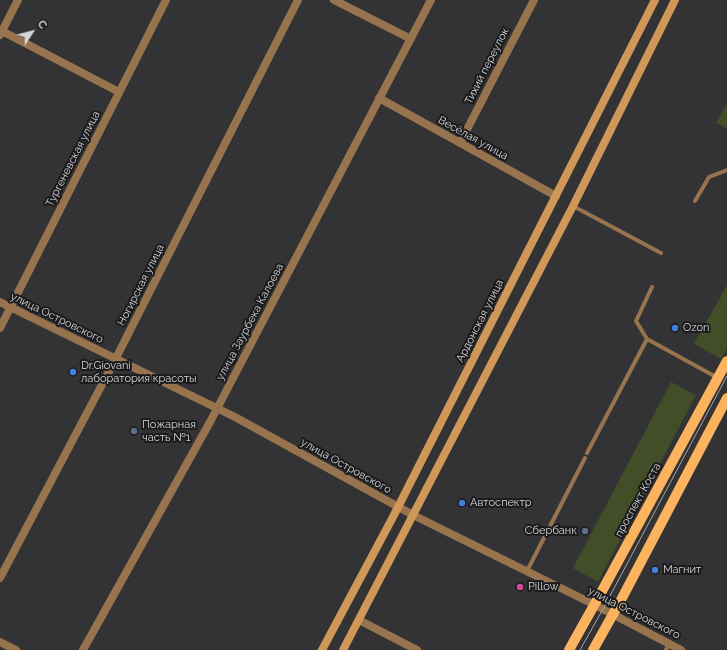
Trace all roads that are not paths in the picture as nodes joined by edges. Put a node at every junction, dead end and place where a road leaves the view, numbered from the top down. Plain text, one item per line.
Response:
1 (18, 0) edge
2 (166, 0) edge
3 (298, 0) edge
4 (334, 0) edge
5 (430, 0) edge
6 (534, 0) edge
7 (655, 0) edge
8 (674, 0) edge
9 (1, 32) edge
10 (411, 39) junction
11 (119, 92) junction
12 (379, 98) junction
13 (460, 143) junction
14 (727, 170) edge
15 (556, 196) junction
16 (695, 201) dead end
17 (573, 206) junction
18 (661, 253) dead end
19 (652, 287) dead end
20 (0, 302) edge
21 (10, 308) junction
22 (0, 328) edge
23 (648, 340) junction
24 (116, 358) junction
25 (727, 361) edge
26 (718, 378) junction
27 (727, 398) edge
28 (218, 408) junction
29 (398, 507) junction
30 (413, 515) junction
31 (526, 571) junction
32 (0, 578) edge
33 (595, 605) junction
34 (613, 615) junction
35 (359, 620) junction
36 (0, 642) edge
37 (667, 647) edge
38 (16, 650) edge
39 (83, 650) edge
40 (322, 650) edge
41 (343, 650) edge
42 (417, 650) edge
43 (569, 650) edge
44 (593, 650) edge
45 (681, 650) edge

1 - 9 street
2 - 11 street, Тургеневская улица
3 - 24 street, Ногирская улица
4 - 10 street
5 - 10 street, улица Заурбека Калоева
6 - 13 street, Тихий переулок
7 - 15 main road, Ардонская улица
8 - 17 main road
9 - 11 street
10 - 12 street, улица Заурбека Калоева
11 - 21 street, Тургеневская улица
12 - 13 street, Весёлая улица
12 - 28 street, улица Заурбека Калоева
13 - 15 street, Весёлая улица
14 - 16 lane
15 - 29 main road, Ардонская улица
17 - 18 lane
17 - 30 main road
19 - 23 lane
20 - 21 street, улица Островского
21 - 22 street, Тургеневская улица
21 - 24 street, улица Островского
23 - 26 lane
23 - 31 lane
24 - 28 street, улица Островского
24 - 32 street, Ногирская улица
25 - 26 main road, проспект Коста
26 - 33 main road, проспект Коста
27 - 34 main road
28 - 29 street, улица Островского
28 - 39 street, улица Заурбека Калоева
29 - 30 street, улица Островского
29 - 40 main road, Ардонская улица
30 - 31 street, улица Островского
30 - 35 main road
31 - 33 street, улица Островского
33 - 34 street, улица Островского
33 - 43 main road, проспект Коста
34 - 37 street, улица Островского
34 - 44 main road
35 - 41 main road
35 - 42 street
36 - 38 street
37 - 45 street, улица Островского

